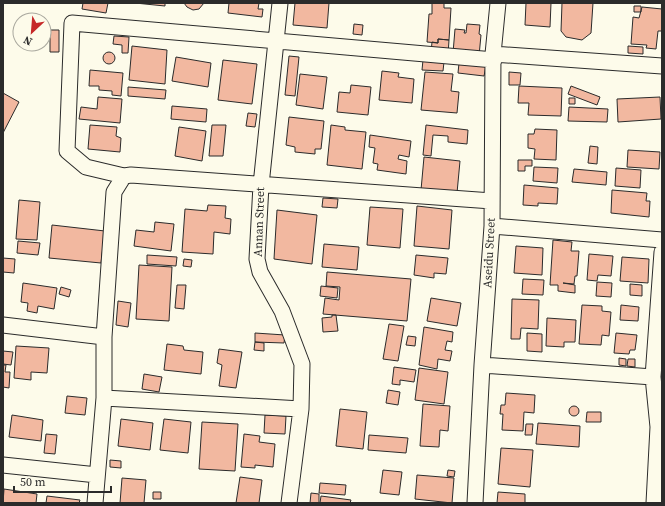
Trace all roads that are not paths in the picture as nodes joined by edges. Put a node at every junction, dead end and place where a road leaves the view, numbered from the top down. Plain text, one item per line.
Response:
1 (280, 3) edge
2 (498, 3) edge
3 (277, 42) junction
4 (494, 57) junction
5 (662, 66) edge
6 (124, 176) junction
7 (261, 185) junction
8 (492, 201) junction
9 (492, 226) junction
10 (662, 240) edge
11 (662, 252) edge
12 (3, 325) edge
13 (104, 337) junction
14 (482, 365) junction
15 (654, 377) junction
16 (104, 398) junction
17 (301, 409) junction
18 (660, 428) edge
19 (3, 465) edge
20 (97, 475) junction
21 (95, 503) edge
22 (289, 503) edge
23 (475, 503) edge
24 (654, 503) edge

1 - 3 street, Annan Street
2 - 4 street, Aseidu Street
3 - 4 street
3 - 6 street
3 - 7 street, Annan Street
4 - 5 street
4 - 8 street, Aseidu Street
6 - 7 street
6 - 13 street
7 - 8 street
7 - 17 street, Annan Street
8 - 9 street, Aseidu Street
9 - 10 street
9 - 14 street, Aseidu Street
11 - 15 street
12 - 13 street
13 - 16 street
14 - 15 street
14 - 23 street, Aseidu Street
15 - 18 street
16 - 17 street
16 - 20 street
17 - 22 street, Annan Street
18 - 24 street
19 - 20 street
20 - 21 street

